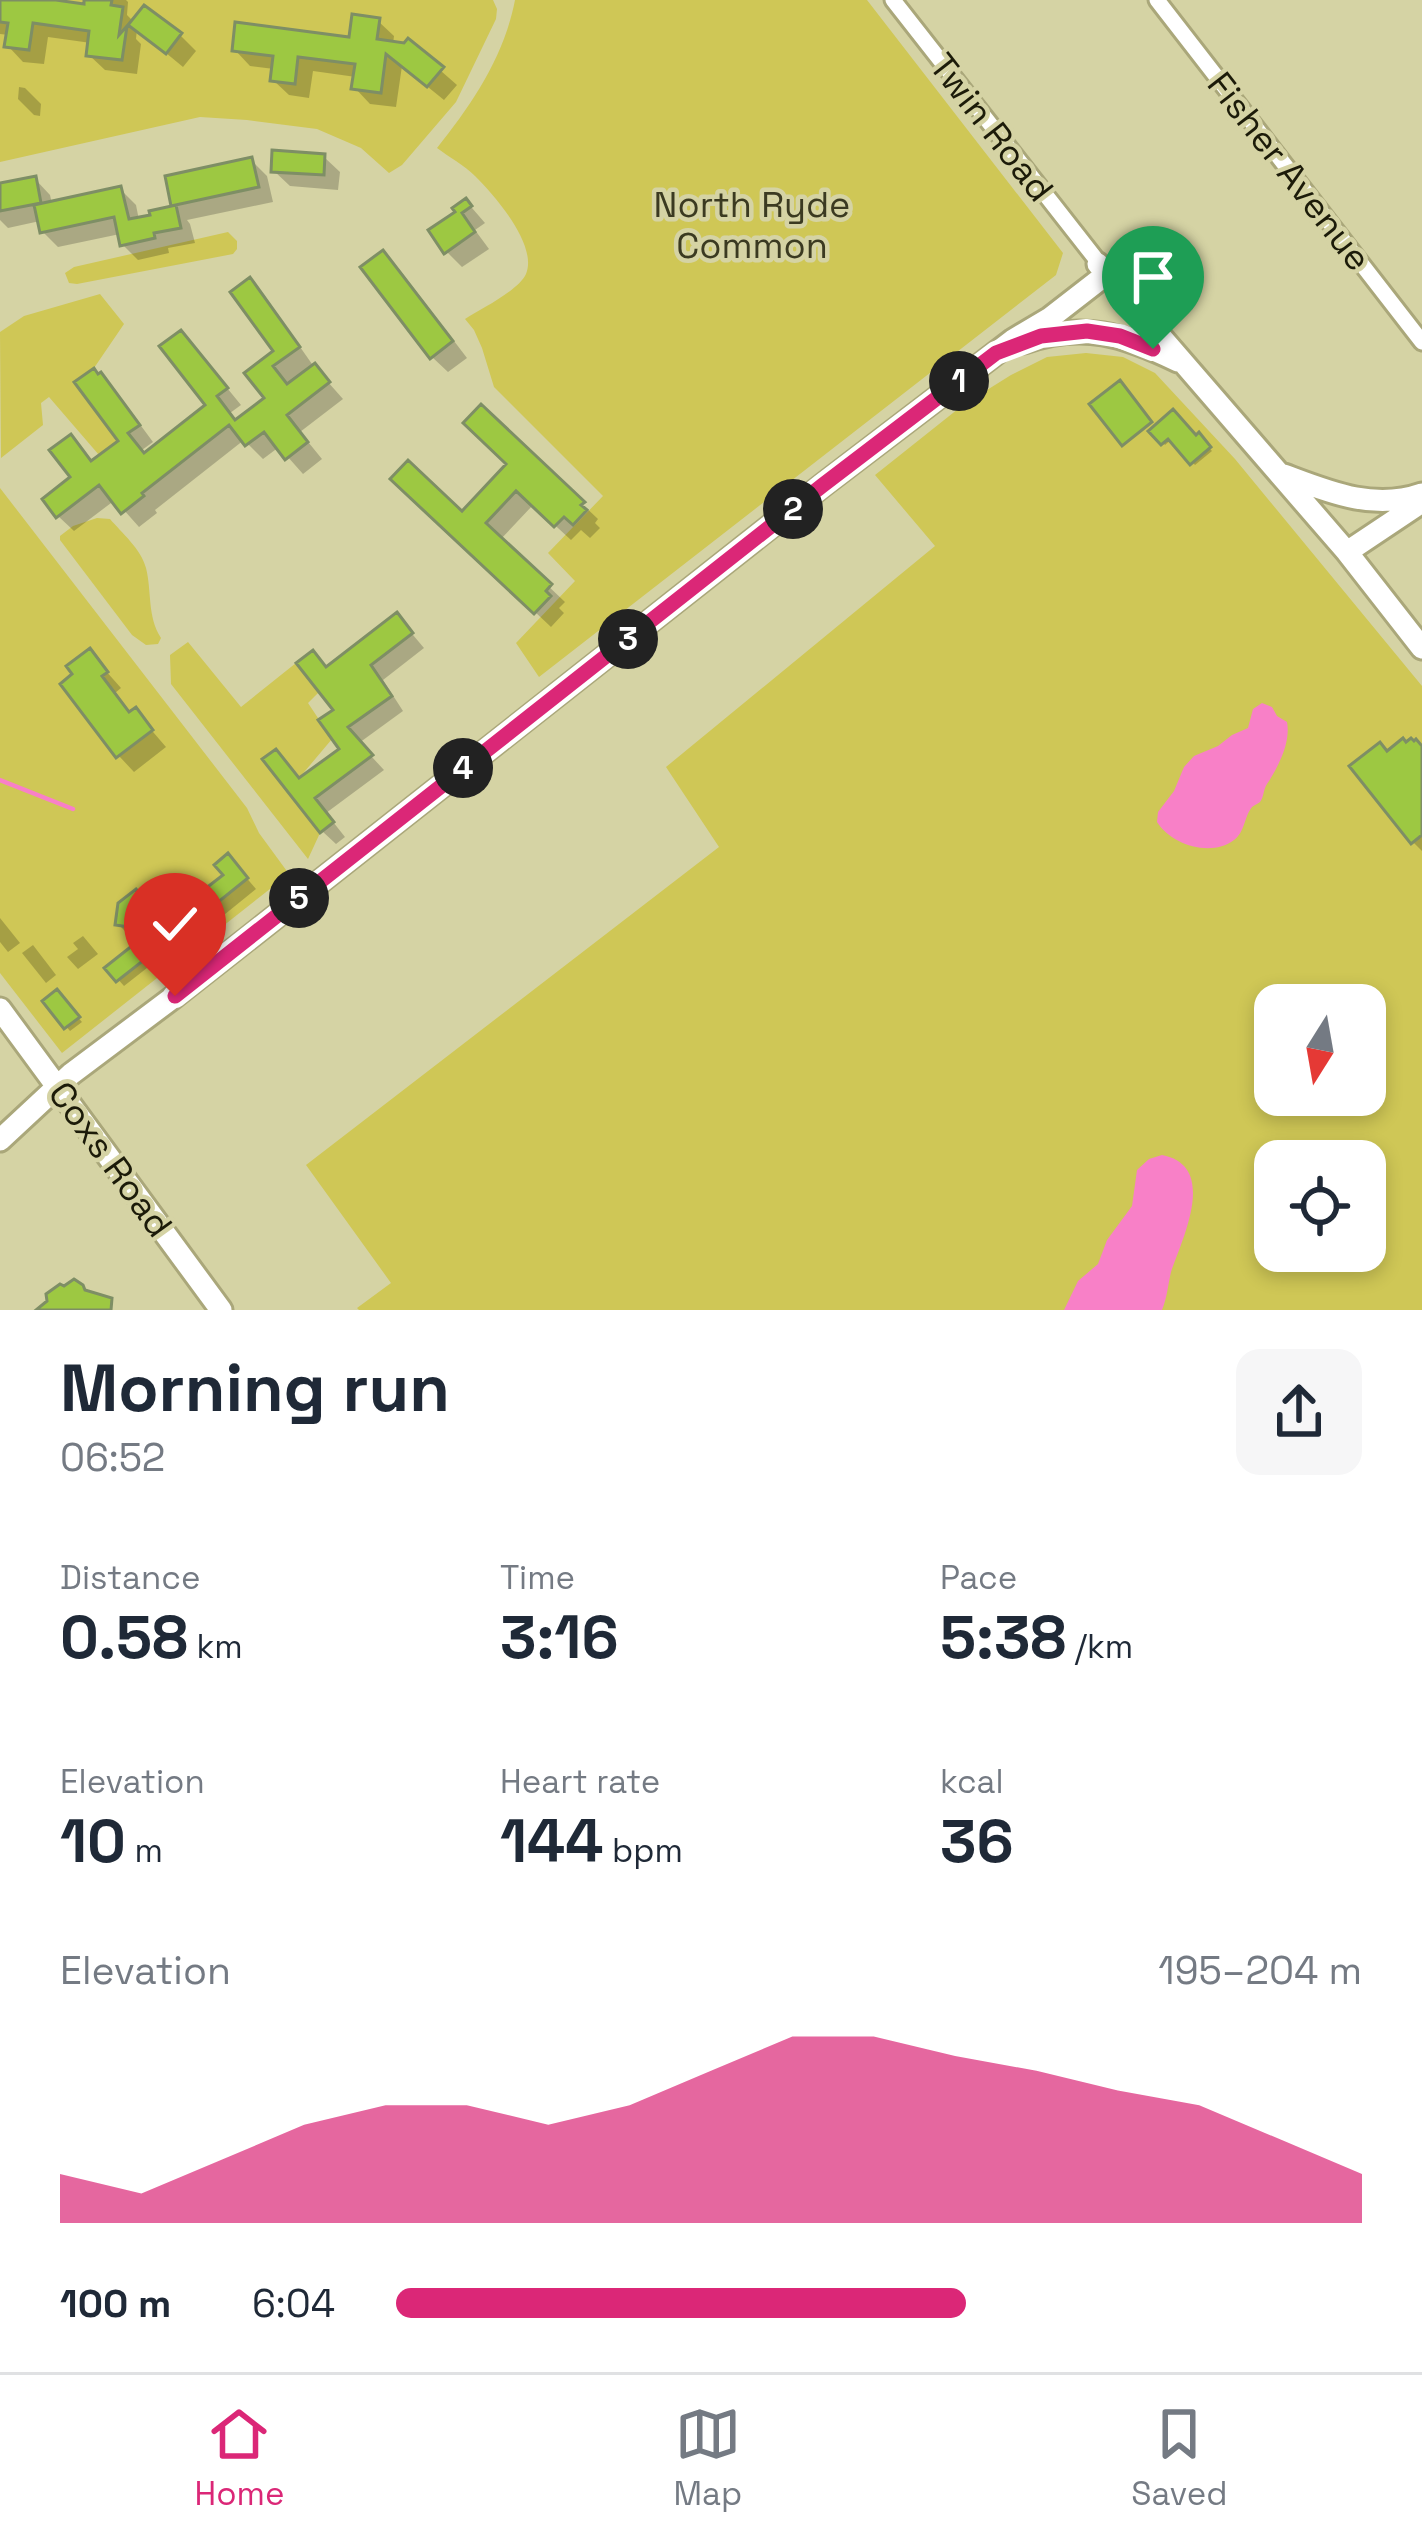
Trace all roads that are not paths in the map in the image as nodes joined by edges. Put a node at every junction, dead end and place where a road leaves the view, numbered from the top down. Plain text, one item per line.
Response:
1 (1157, 0) edge
2 (898, 2) edge
3 (1103, 268) junction
4 (1422, 342) edge
5 (1004, 346) junction
6 (1186, 364) junction
7 (1278, 472) junction
8 (1422, 498) edge
9 (1422, 517) edge
10 (1350, 557) junction
11 (1422, 648) edge
12 (0, 1009) edge
13 (57, 1087) junction
14 (0, 1140) edge
15 (221, 1310) edge

1 - 4 street, Fisher Avenue
2 - 3 street, Twin Road
3 - 5 main road
3 - 6 main road, Twin Road
5 - 6 main road
5 - 13 main road
6 - 7 main road, Twin Road
7 - 8 main road, Twin Road
7 - 10 main road, Twin Road
8 - 10 main road
9 - 10 main road
10 - 11 main road, Twin Road
12 - 13 main road, Coxs Road
13 - 14 main road
13 - 15 main road, Coxs Road

